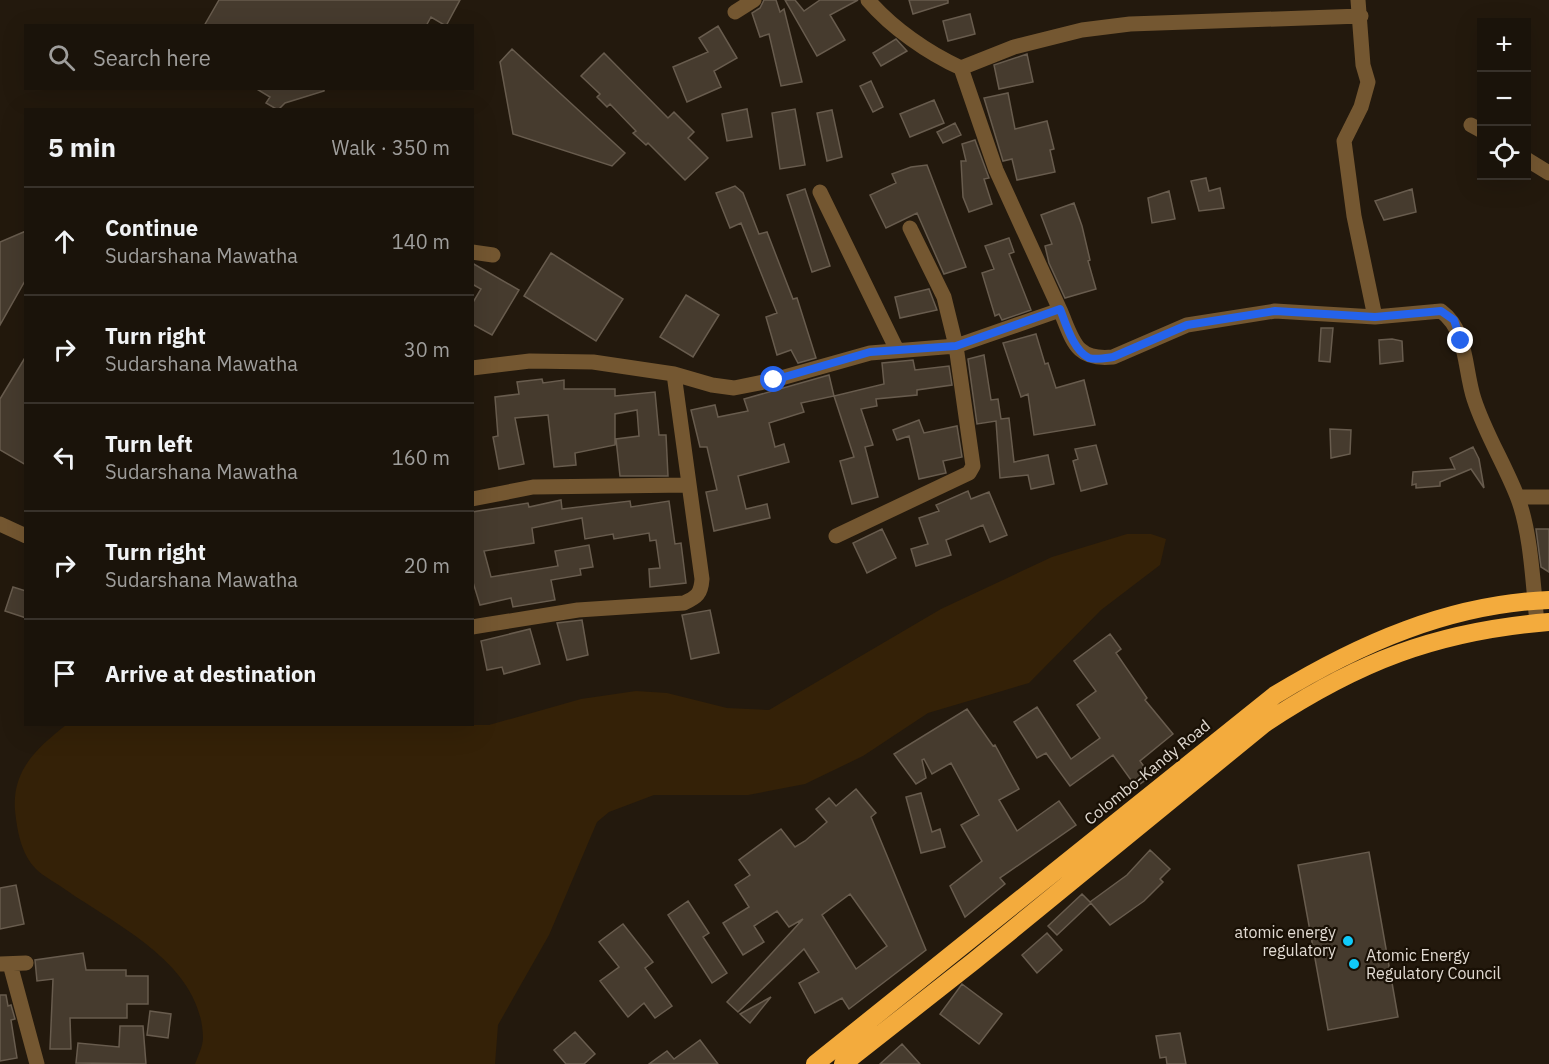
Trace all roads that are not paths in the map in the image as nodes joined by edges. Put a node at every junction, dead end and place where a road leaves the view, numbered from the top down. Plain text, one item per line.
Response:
1 (754, 0) edge
2 (868, 0) edge
3 (1358, 0) edge
4 (735, 12) dead end
5 (1361, 16) junction
6 (961, 68) junction
7 (1531, 162) edge
8 (1549, 173) edge
9 (820, 192) dead end
10 (910, 228) dead end
11 (474, 252) edge
12 (493, 255) dead end
13 (1060, 309) junction
14 (1375, 317) junction
15 (956, 346) junction
16 (896, 348) junction
17 (474, 368) edge
18 (674, 374) junction
19 (688, 485) junction
20 (1518, 497) junction
21 (1549, 497) edge
22 (474, 499) edge
23 (0, 524) edge
24 (24, 535) edge
25 (836, 536) dead end
26 (1542, 600) edge
27 (1543, 623) edge
28 (474, 627) edge
29 (12, 964) edge
30 (37, 1064) edge
31 (815, 1064) edge
32 (843, 1064) edge

1 - 4 street
2 - 6 street
3 - 5 street
5 - 6 street
5 - 14 street
6 - 13 street
7 - 8 street
9 - 16 street
10 - 15 street
11 - 12 street
13 - 14 street
13 - 15 street
14 - 20 street
15 - 16 street
15 - 25 street
16 - 18 street
17 - 18 street
18 - 19 street
19 - 22 street
19 - 28 street
20 - 21 street
20 - 26 street
23 - 24 street
26 - 27 street
26 - 31 highway, Colombo-Kandy Road
27 - 32 highway
29 - 30 street

